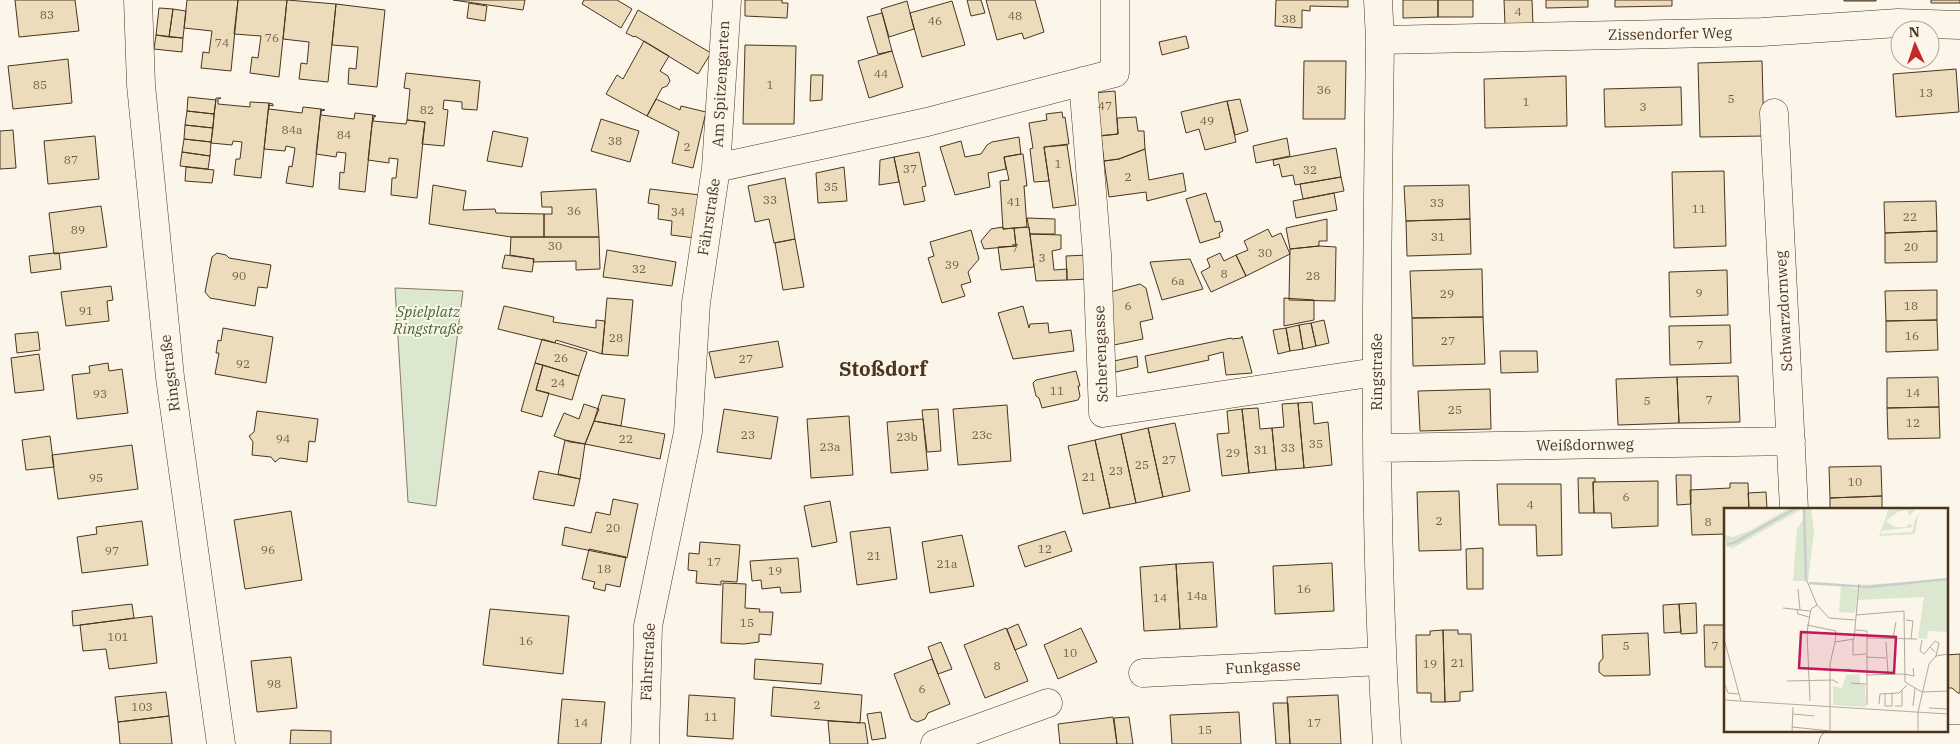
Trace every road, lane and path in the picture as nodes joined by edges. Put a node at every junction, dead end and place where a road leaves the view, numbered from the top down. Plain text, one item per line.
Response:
1 (138, 0) edge
2 (727, 0) edge
3 (1114, 0) edge
4 (1378, 0) edge
5 (1960, 25) edge
6 (1380, 40) junction
7 (1083, 81) junction
8 (1774, 113) dead end
9 (716, 168) junction
10 (1376, 372) junction
11 (1791, 441) junction
12 (1378, 448) junction
13 (1794, 508) edge
14 (1382, 661) junction
15 (1143, 673) dead end
16 (1048, 703) dead end
17 (1836, 738) edge
18 (1960, 739) edge
19 (222, 744) edge
20 (645, 744) edge
21 (935, 744) edge
22 (1388, 744) edge

1 - 19 street, Ringstraße
2 - 9 street, Am Spitzengarten
3 - 7 street, Fährstraße
4 - 6 street, Ringstraße
5 - 6 street, Zissendorfer Weg
6 - 10 street, Ringstraße
7 - 9 street, Fährstraße
7 - 10 street, Scherengasse
8 - 11 street, Schwarzdornweg
9 - 20 street, Fährstraße
10 - 12 street, Ringstraße
11 - 12 street, Weißdornweg
11 - 13 street, Schwarzdornweg
12 - 14 street, Ringstraße
14 - 15 street, Funkgasse
14 - 22 street, Ringstraße
16 - 21 street
17 - 18 street

